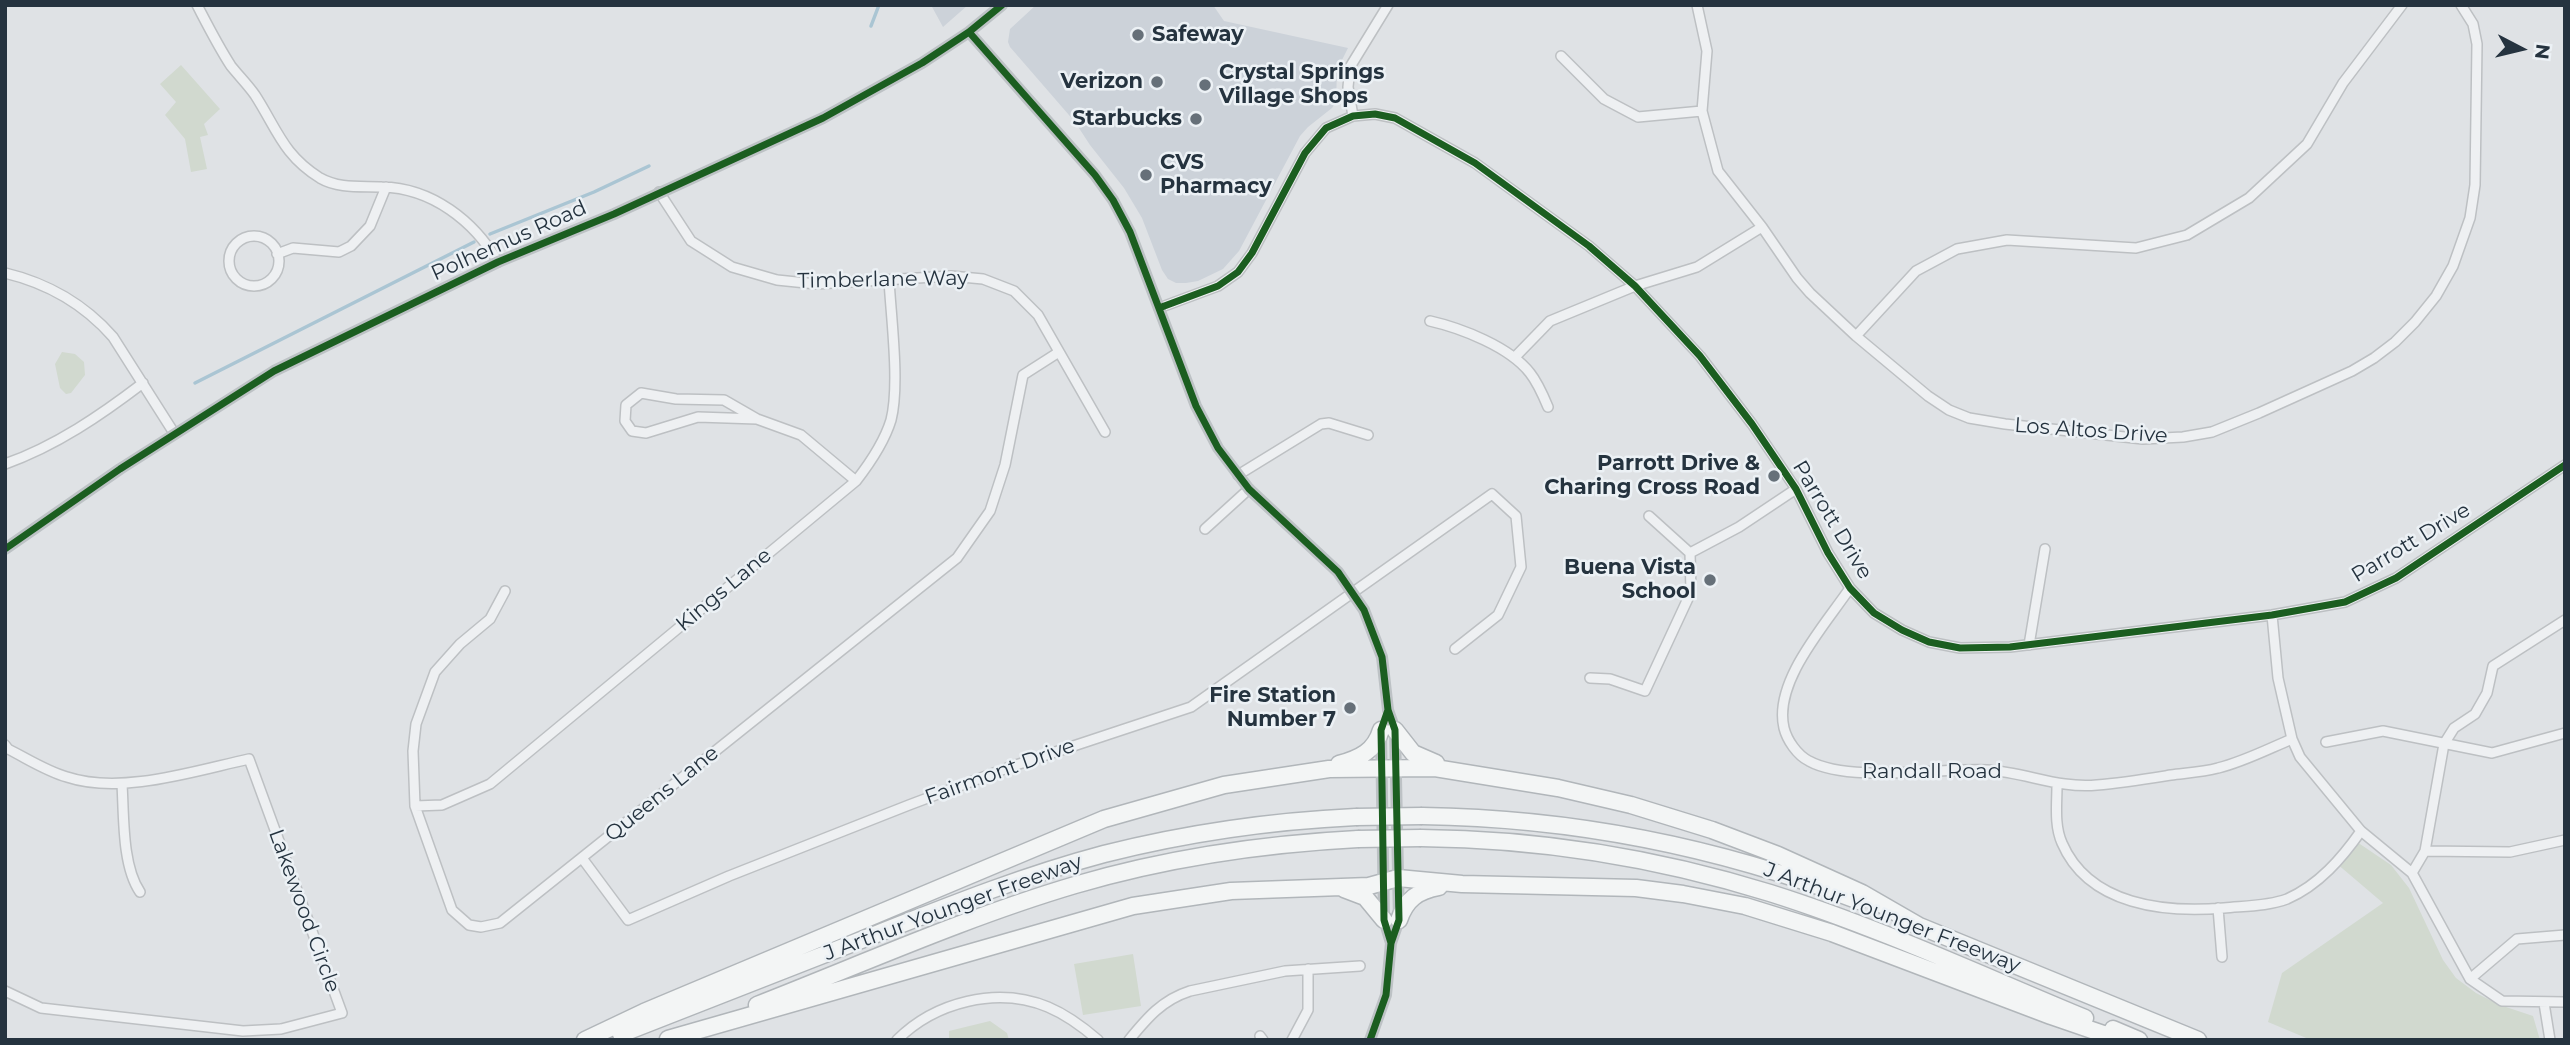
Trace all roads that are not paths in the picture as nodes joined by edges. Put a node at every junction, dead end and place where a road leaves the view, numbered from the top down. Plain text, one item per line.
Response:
1 (197, 5) edge
2 (1002, 5) edge
3 (1388, 5) edge
4 (1697, 5) edge
5 (2402, 5) edge
6 (2461, 5) edge
7 (969, 32) junction
8 (1561, 56) dead end
9 (1702, 111) junction
10 (1353, 116) junction
11 (386, 187) junction
12 (659, 192) junction
13 (1762, 227) junction
14 (277, 254) junction
15 (498, 262) junction
16 (5, 273) edge
17 (889, 280) junction
18 (1635, 286) junction
19 (1159, 308) junction
20 (1430, 321) dead end
21 (1856, 336) junction
22 (1059, 352) junction
23 (1514, 357) junction
24 (143, 383) junction
25 (1548, 407) dead end
26 (757, 419) junction
27 (1105, 432) dead end
28 (174, 433) junction
29 (1368, 435) dead end
30 (5, 464) edge
31 (2565, 465) edge
32 (1238, 475) junction
33 (856, 481) junction
34 (1250, 489) junction
35 (1796, 489) junction
36 (1649, 516) dead end
37 (1205, 529) dead end
38 (5, 549) edge
39 (2045, 550) dead end
40 (1690, 553) junction
41 (1850, 588) junction
42 (505, 591) dead end
43 (1353, 591) junction
44 (2272, 615) junction
45 (2565, 620) edge
46 (2029, 645) junction
47 (1455, 649) dead end
48 (1590, 678) dead end
49 (1388, 730) junction
50 (2565, 733) edge
51 (2292, 739) junction
52 (2326, 742) dead end
53 (2444, 744) junction
54 (6, 749) edge
55 (1389, 768) junction
56 (1313, 771) junction
57 (1454, 771) junction
58 (122, 785) junction
59 (2057, 785) junction
60 (415, 806) junction
61 (2361, 831) junction
62 (2565, 840) edge
63 (2425, 851) junction
64 (582, 858) junction
65 (2412, 873) junction
66 (1391, 880) junction
67 (1462, 884) junction
68 (1328, 887) junction
69 (141, 892) dead end
70 (2218, 908) junction
71 (1391, 920) junction
72 (1921, 927) junction
73 (2565, 935) edge
74 (2222, 957) dead end
75 (1360, 966) dead end
76 (1308, 969) junction
77 (2470, 979) junction
78 (5, 991) edge
79 (2565, 1002) edge
80 (2544, 1003) junction
81 (668, 1039) edge
82 (585, 1040) edge
83 (606, 1040) edge
84 (897, 1040) edge
85 (1098, 1040) edge
86 (1129, 1040) edge
87 (1292, 1040) edge
88 (1370, 1040) edge
89 (2121, 1040) edge
90 (2139, 1040) edge
91 (2198, 1040) edge
92 (2550, 1040) edge

1 - 11 street
2 - 7 street, Polhemus Road
3 - 10 street
4 - 9 street, Los Altos Drive
5 - 21 street
6 - 21 street, Los Altos Drive
7 - 12 street, Polhemus Road
7 - 19 street
8 - 9 street
9 - 13 street, Los Altos Drive
10 - 18 street, Parrott Drive
10 - 19 street, Parrott Drive
11 - 14 street
11 - 15 street
12 - 15 street, Polhemus Road
12 - 17 street, Timberlane Way
13 - 18 street
13 - 21 street, Los Altos Drive
14 - 14 street
15 - 28 street, Polhemus Road
16 - 24 street
17 - 22 street, Timberlane Way
17 - 33 street, Kings Lane
18 - 23 street
18 - 35 street, Parrott Drive
19 - 32 street
20 - 23 street
22 - 27 street, Timberlane Way
22 - 64 street, Queens Lane
23 - 25 street
24 - 28 street
24 - 30 street
26 - 26 street
26 - 33 street
28 - 38 street, Polhemus Road
29 - 32 street
31 - 44 street, Parrott Drive
32 - 34 street
33 - 60 street, Kings Lane
34 - 37 street
34 - 43 street
35 - 40 street
35 - 41 street, Parrott Drive
36 - 40 street
39 - 46 street
40 - 48 street
41 - 46 street, Parrott Drive
41 - 59 street, Randall Road
42 - 60 street, Queens Lane
43 - 47 street, Fairmont Drive
43 - 49 street
43 - 64 street, Fairmont Drive
44 - 46 street, Parrott Drive
44 - 51 street
45 - 53 street
49 - 55 street
49 - 56 highway
49 - 57 highway
50 - 53 street
51 - 59 street, Randall Road
51 - 61 street
52 - 53 street
53 - 63 street
54 - 58 street, Lakewood Circle
55 - 56 highway
55 - 57 highway
55 - 66 street
56 - 82 highway
57 - 72 highway
58 - 69 street
58 - 78 street, Lakewood Circle
59 - 70 street
60 - 64 street, Queens Lane
61 - 65 street
61 - 70 street
62 - 63 street
63 - 65 street
65 - 77 street
66 - 67 highway
66 - 68 highway
66 - 71 street
67 - 71 highway
67 - 89 highway
68 - 71 highway
68 - 81 highway
70 - 74 street
71 - 88 street
72 - 83 highway, J Arthur Younger Freeway, bridge
72 - 91 highway, J Arthur Younger Freeway
73 - 77 street
75 - 76 street
76 - 86 street
76 - 87 street
77 - 80 street
79 - 80 street
80 - 92 street
81 - 90 highway, J Arthur Younger Freeway, bridge
84 - 85 street

